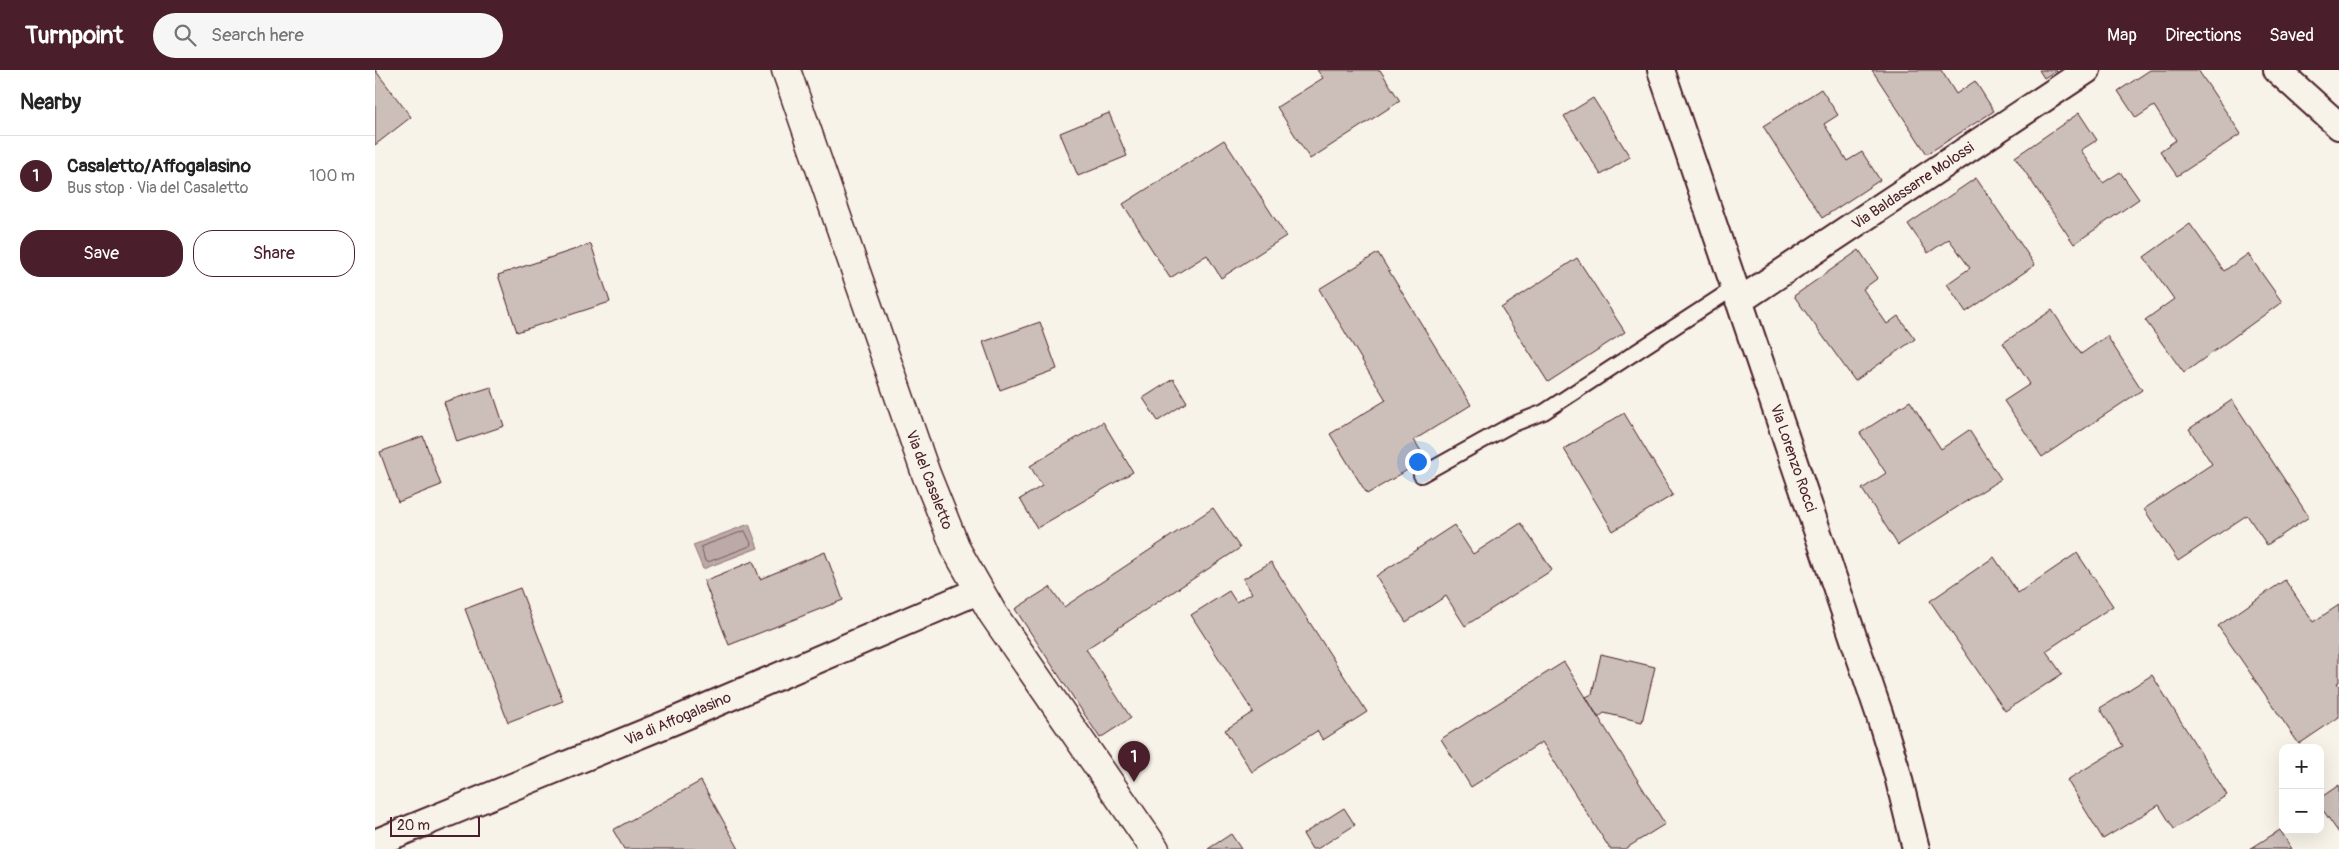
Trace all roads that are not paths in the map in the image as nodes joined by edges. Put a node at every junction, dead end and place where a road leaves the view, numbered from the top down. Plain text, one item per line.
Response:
1 (786, 70) edge
2 (1661, 70) edge
3 (2087, 70) edge
4 (2277, 70) edge
5 (2339, 126) edge
6 (1736, 295) junction
7 (1421, 475) dead end
8 (979, 591) junction
9 (375, 843) edge
10 (1155, 849) edge
11 (1916, 849) edge

1 - 8 street, Via del Casaletto
2 - 6 street, Via Lorenzo Rocci
3 - 6 street, Via Baldassarre Molossi
4 - 5 street
6 - 7 lane
6 - 11 street, Via Lorenzo Rocci
8 - 9 street, Via di Affogalasino
8 - 10 street, Via del Casaletto

